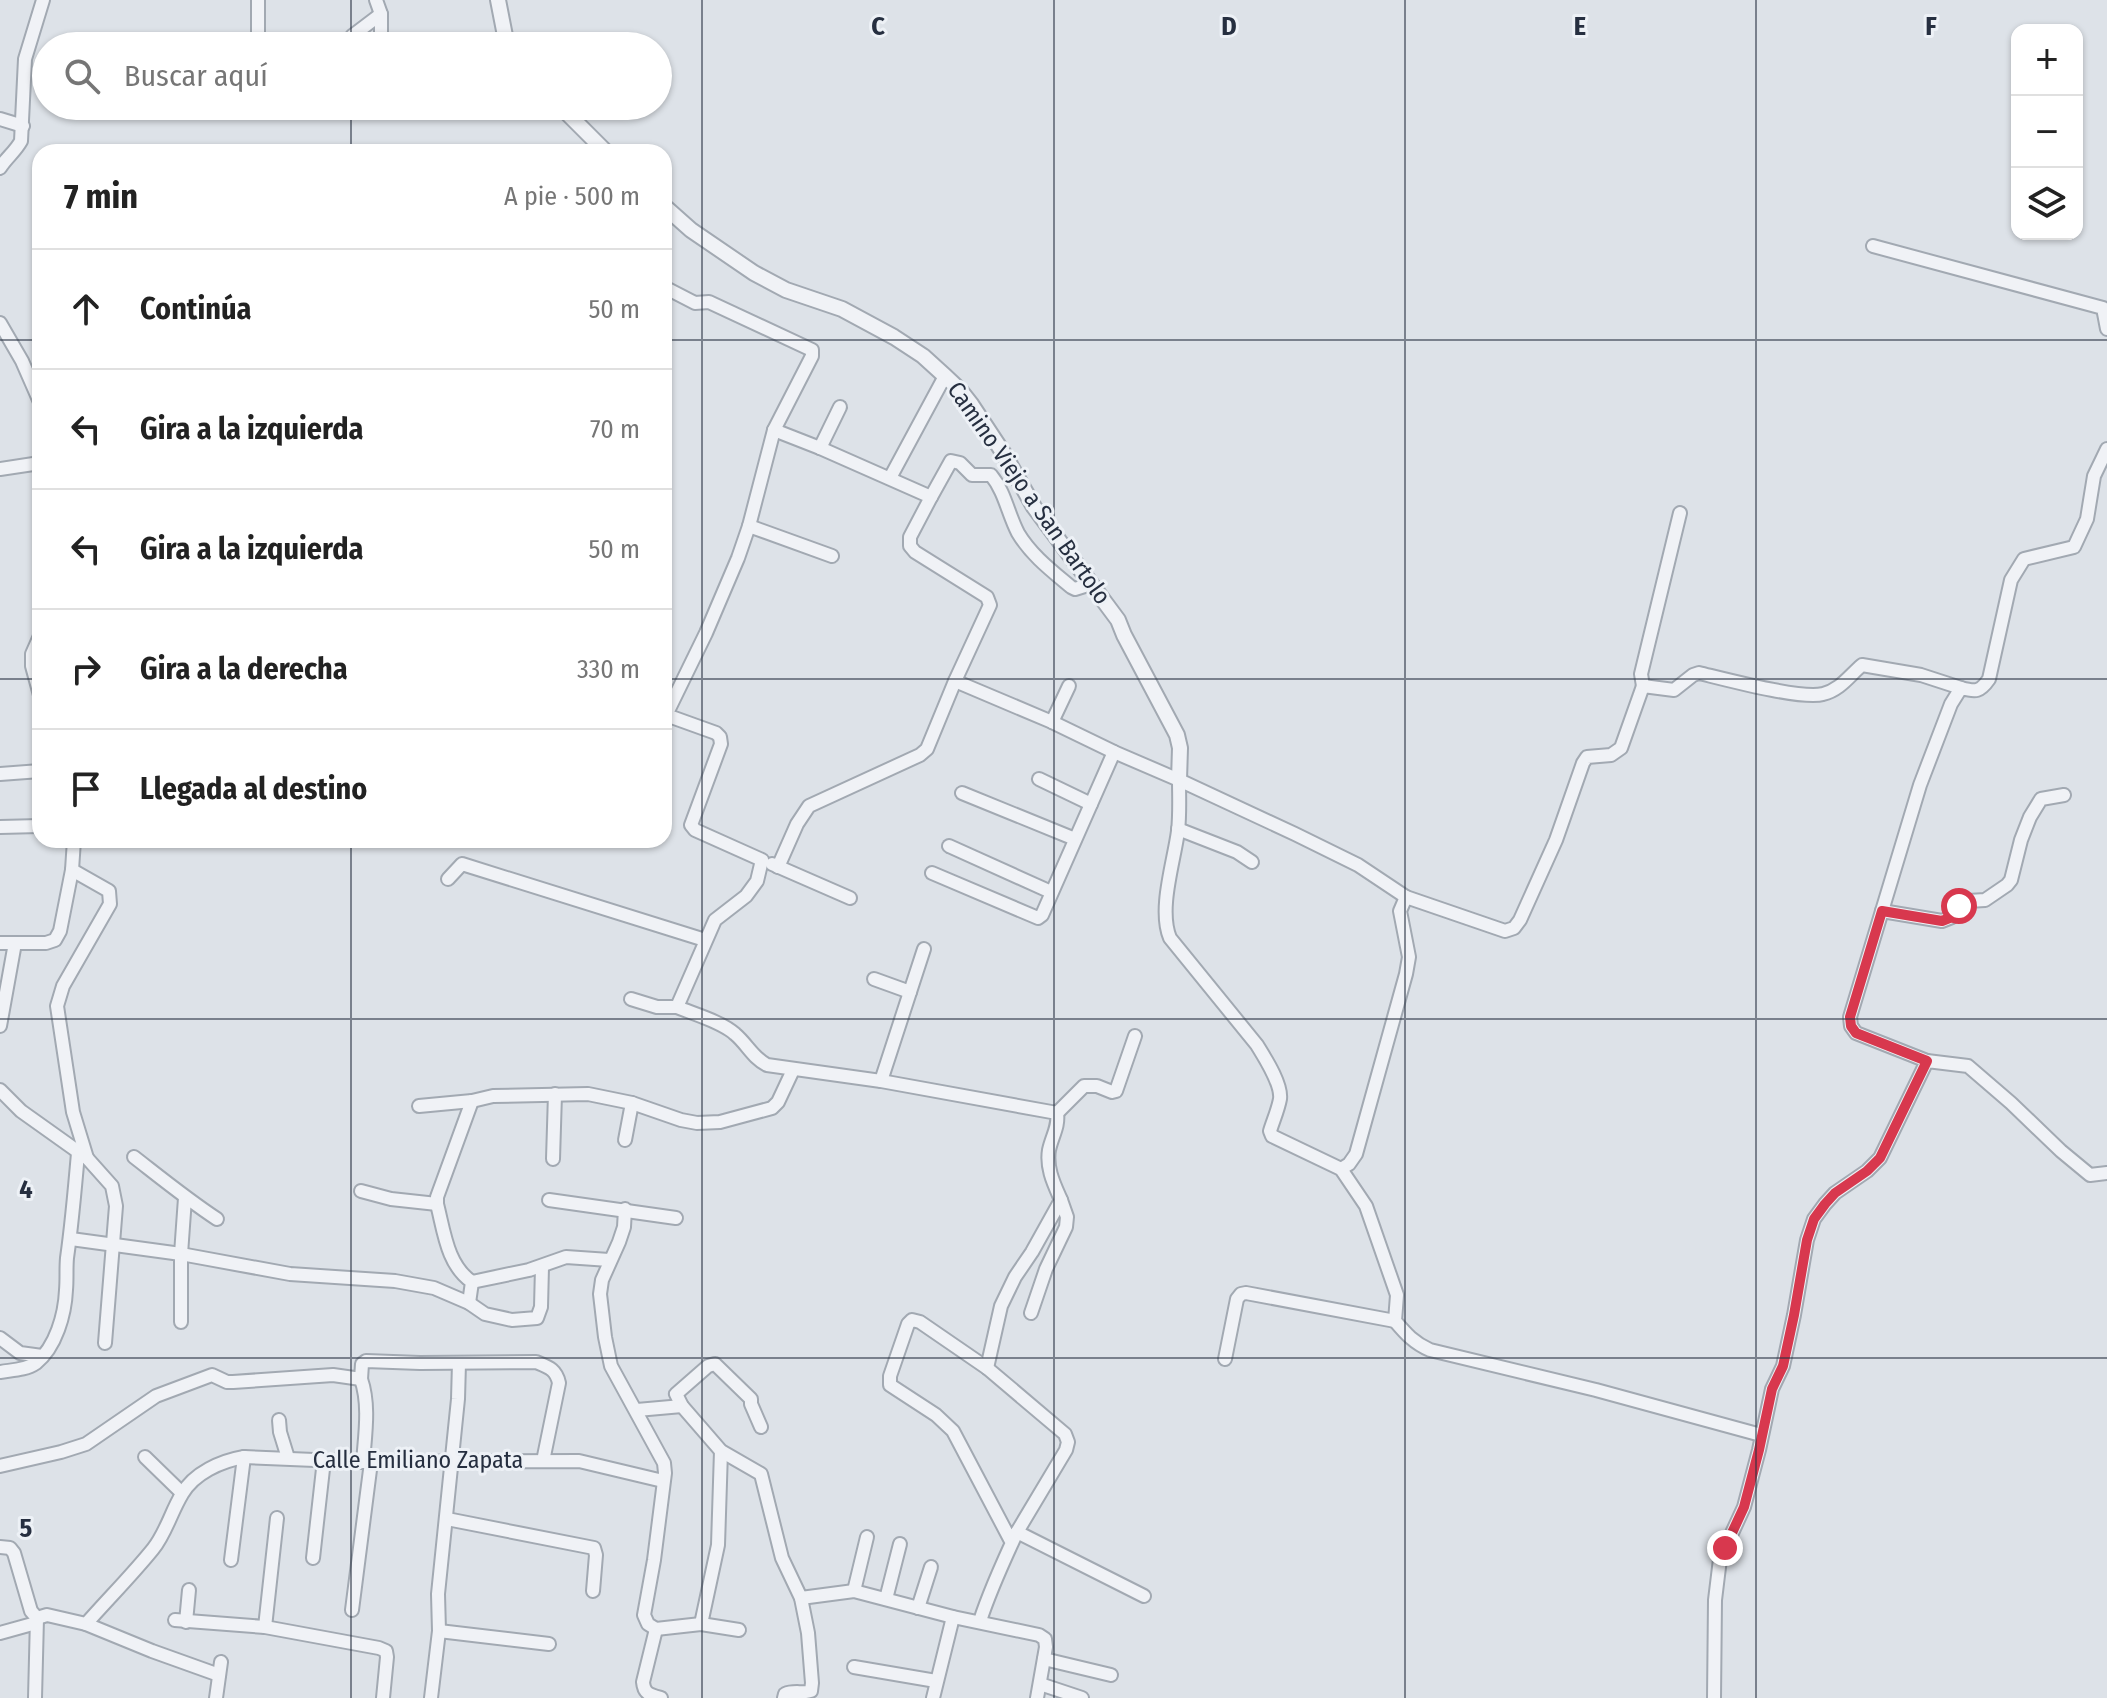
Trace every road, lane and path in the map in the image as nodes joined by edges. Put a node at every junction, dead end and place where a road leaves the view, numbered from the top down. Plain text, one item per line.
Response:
1 (43, 0) edge
2 (258, 0) edge
3 (376, 0) edge
4 (498, 0) edge
5 (381, 14) junction
6 (33, 32) edge
7 (258, 32) edge
8 (357, 32) edge
9 (381, 32) edge
10 (504, 32) edge
11 (32, 36) edge
12 (0, 119) edge
13 (574, 120) edge
14 (23, 126) junction
15 (598, 144) edge
16 (0, 168) edge
17 (672, 213) edge
18 (1873, 246) dead end
19 (672, 291) edge
20 (0, 323) edge
21 (2107, 329) edge
22 (945, 376) junction
23 (32, 384) edge
24 (840, 407) dead end
25 (774, 430) junction
26 (820, 448) junction
27 (2107, 449) edge
28 (32, 464) edge
29 (0, 469) edge
30 (890, 478) junction
31 (931, 497) junction
32 (1680, 513) dead end
33 (749, 526) junction
34 (832, 556) dead end
35 (1091, 584) junction
36 (955, 681) junction
37 (1069, 686) dead end
38 (1643, 686) junction
39 (1961, 688) junction
40 (672, 701) edge
41 (672, 717) edge
42 (1052, 722) junction
43 (1114, 752) junction
44 (32, 772) edge
45 (0, 774) edge
46 (1039, 779) dead end
47 (1179, 780) junction
48 (962, 793) dead end
49 (2064, 795) dead end
50 (1091, 804) junction
51 (32, 826) edge
52 (0, 827) edge
53 (1178, 829) junction
54 (1075, 839) junction
55 (949, 846) dead end
56 (73, 848) edge
57 (762, 860) junction
58 (1252, 862) dead end
59 (778, 867) junction
60 (72, 870) junction
61 (932, 873) dead end
62 (448, 879) dead end
63 (1051, 892) junction
64 (1406, 897) junction
65 (850, 898) dead end
66 (1882, 911) junction
67 (705, 940) junction
68 (0, 943) edge
69 (15, 943) junction
70 (924, 949) dead end
71 (874, 979) dead end
72 (910, 992) junction
73 (631, 999) dead end
74 (677, 1007) junction
75 (0, 1023) edge
76 (1135, 1036) dead end
77 (1927, 1061) junction
78 (793, 1070) junction
79 (881, 1081) junction
80 (0, 1090) edge
81 (555, 1094) junction
82 (472, 1101) junction
83 (632, 1103) junction
84 (419, 1106) dead end
85 (1057, 1113) junction
86 (625, 1140) dead end
87 (83, 1156) junction
88 (134, 1157) dead end
89 (553, 1159) dead end
90 (1341, 1169) junction
91 (2107, 1173) edge
92 (361, 1191) dead end
93 (185, 1198) junction
94 (549, 1200) dead end
95 (1061, 1200) junction
96 (437, 1204) junction
97 (625, 1209) junction
98 (676, 1218) dead end
99 (217, 1219) dead end
100 (71, 1239) junction
101 (113, 1245) junction
102 (181, 1254) junction
103 (609, 1260) junction
104 (542, 1267) junction
105 (472, 1282) junction
106 (469, 1303) junction
107 (1031, 1313) dead end
108 (1395, 1321) junction
109 (181, 1322) dead end
110 (0, 1338) edge
111 (105, 1343) dead end
112 (42, 1356) junction
113 (1225, 1359) dead end
114 (459, 1363) junction
115 (987, 1368) junction
116 (0, 1372) edge
117 (361, 1379) junction
118 (682, 1406) junction
119 (637, 1410) junction
120 (279, 1420) dead end
121 (761, 1427) dead end
122 (1761, 1435) junction
123 (721, 1451) junction
124 (145, 1457) dead end
125 (244, 1457) junction
126 (288, 1458) junction
127 (324, 1460) junction
128 (451, 1460) junction
129 (543, 1461) junction
130 (367, 1462) junction
131 (0, 1466) edge
132 (663, 1481) junction
133 (182, 1493) junction
134 (277, 1518) dead end
135 (447, 1519) junction
136 (867, 1537) dead end
137 (1014, 1538) junction
138 (900, 1544) dead end
139 (0, 1547) edge
140 (313, 1558) dead end
141 (231, 1560) dead end
142 (931, 1567) dead end
143 (189, 1590) dead end
144 (593, 1591) dead end
145 (854, 1591) junction
146 (1144, 1596) dead end
147 (801, 1598) junction
148 (886, 1599) junction
149 (918, 1608) junction
150 (352, 1610) dead end
151 (953, 1617) junction
152 (36, 1621) junction
153 (980, 1621) junction
154 (86, 1624) junction
155 (701, 1624) junction
156 (265, 1627) junction
157 (656, 1629) junction
158 (739, 1630) dead end
159 (439, 1631) junction
160 (0, 1633) edge
161 (549, 1644) dead end
162 (1044, 1659) junction
163 (854, 1667) dead end
164 (1111, 1675) dead end
165 (936, 1681) junction
166 (1040, 1684) junction
167 (35, 1698) edge
168 (216, 1698) edge
169 (383, 1698) edge
170 (431, 1698) edge
171 (661, 1698) edge
172 (784, 1698) edge
173 (933, 1698) edge
174 (1037, 1698) edge
175 (1082, 1698) edge
176 (1714, 1698) edge

1 - 6 street
2 - 7 street
3 - 5 street
4 - 10 street
5 - 8 street
5 - 9 street
11 - 14 street
12 - 14 street
13 - 15 street
14 - 16 street
17 - 22 street, Camino Viejo a San Bartolo
18 - 21 street
19 - 25 street
20 - 23 street
22 - 30 street
22 - 35 street, Camino Viejo a San Bartolo
24 - 26 street
25 - 26 street
25 - 33 street
26 - 30 street
27 - 39 street
28 - 29 street
30 - 31 street
31 - 35 street
31 - 36 street
32 - 38 street
33 - 34 street
33 - 40 street
35 - 47 street, Camino Viejo a San Bartolo
36 - 42 street
36 - 59 street
37 - 42 street
38 - 39 street
38 - 64 street
39 - 66 street
41 - 57 street
42 - 43 street
43 - 47 street
43 - 50 street
44 - 45 street
46 - 50 street
47 - 53 street, Camino Viejo a San Bartolo
47 - 64 street
48 - 54 street
49 - 66 street
50 - 54 street
51 - 52 street
53 - 58 street
53 - 90 street, Camino Viejo a San Bartolo
54 - 63 street
55 - 63 street
56 - 60 street
57 - 59 street
57 - 67 street
59 - 65 street
60 - 69 street
60 - 87 street
61 - 63 street
62 - 67 street
64 - 90 street
66 - 77 street
67 - 74 street
68 - 69 street
69 - 75 street
70 - 72 street
71 - 72 street
72 - 79 street
73 - 74 street
74 - 78 street
76 - 85 street
77 - 91 street
77 - 122 street
78 - 79 street
78 - 83 street
79 - 85 street
80 - 87 street
81 - 82 street
81 - 83 street
81 - 89 street
82 - 84 street
82 - 96 street
83 - 86 street
85 - 95 street
87 - 100 street
87 - 101 street
88 - 93 street
90 - 108 street
92 - 96 street
93 - 99 street
93 - 102 street
94 - 97 street
95 - 107 street
95 - 115 street
96 - 105 street
97 - 98 street
97 - 103 street
100 - 101 street
100 - 112 street
101 - 102 street
101 - 111 street
102 - 106 street
102 - 109 street
103 - 104 street
103 - 119 street
104 - 105 street
104 - 106 street
105 - 106 street
108 - 113 street
108 - 122 street
110 - 112 street
112 - 116 street
114 - 117 street
114 - 128 street
114 - 129 street
115 - 137 street
115 - 137 street
117 - 130 street
117 - 131 street
118 - 119 street
118 - 121 street
118 - 123 street
119 - 132 street
120 - 126 street
122 - 176 street
123 - 147 street
123 - 155 street
124 - 133 street
125 - 126 street, Calle Emiliano Zapata
125 - 133 street, Calle Emiliano Zapata
125 - 141 street
126 - 127 street, Calle Emiliano Zapata
127 - 130 street, Calle Emiliano Zapata
127 - 140 street
128 - 129 street, Calle Emiliano Zapata
128 - 130 street, Calle Emiliano Zapata
128 - 135 street
129 - 132 street, Calle Emiliano Zapata
130 - 150 street
132 - 157 street
133 - 154 street
134 - 156 street
135 - 144 street
135 - 159 street
136 - 145 street
137 - 146 street
137 - 153 street
138 - 148 street
139 - 152 street
142 - 149 street
143 - 156 street
145 - 147 street
145 - 148 street
147 - 172 street
148 - 149 street
149 - 151 street
151 - 153 street
151 - 165 street
152 - 154 street
152 - 160 street
152 - 167 street
153 - 162 street
154 - 168 street
155 - 157 street
155 - 158 street
156 - 169 street
157 - 171 street
159 - 161 street
159 - 170 street
162 - 164 street
162 - 166 street
163 - 165 street
165 - 173 street
166 - 174 street
166 - 175 street

